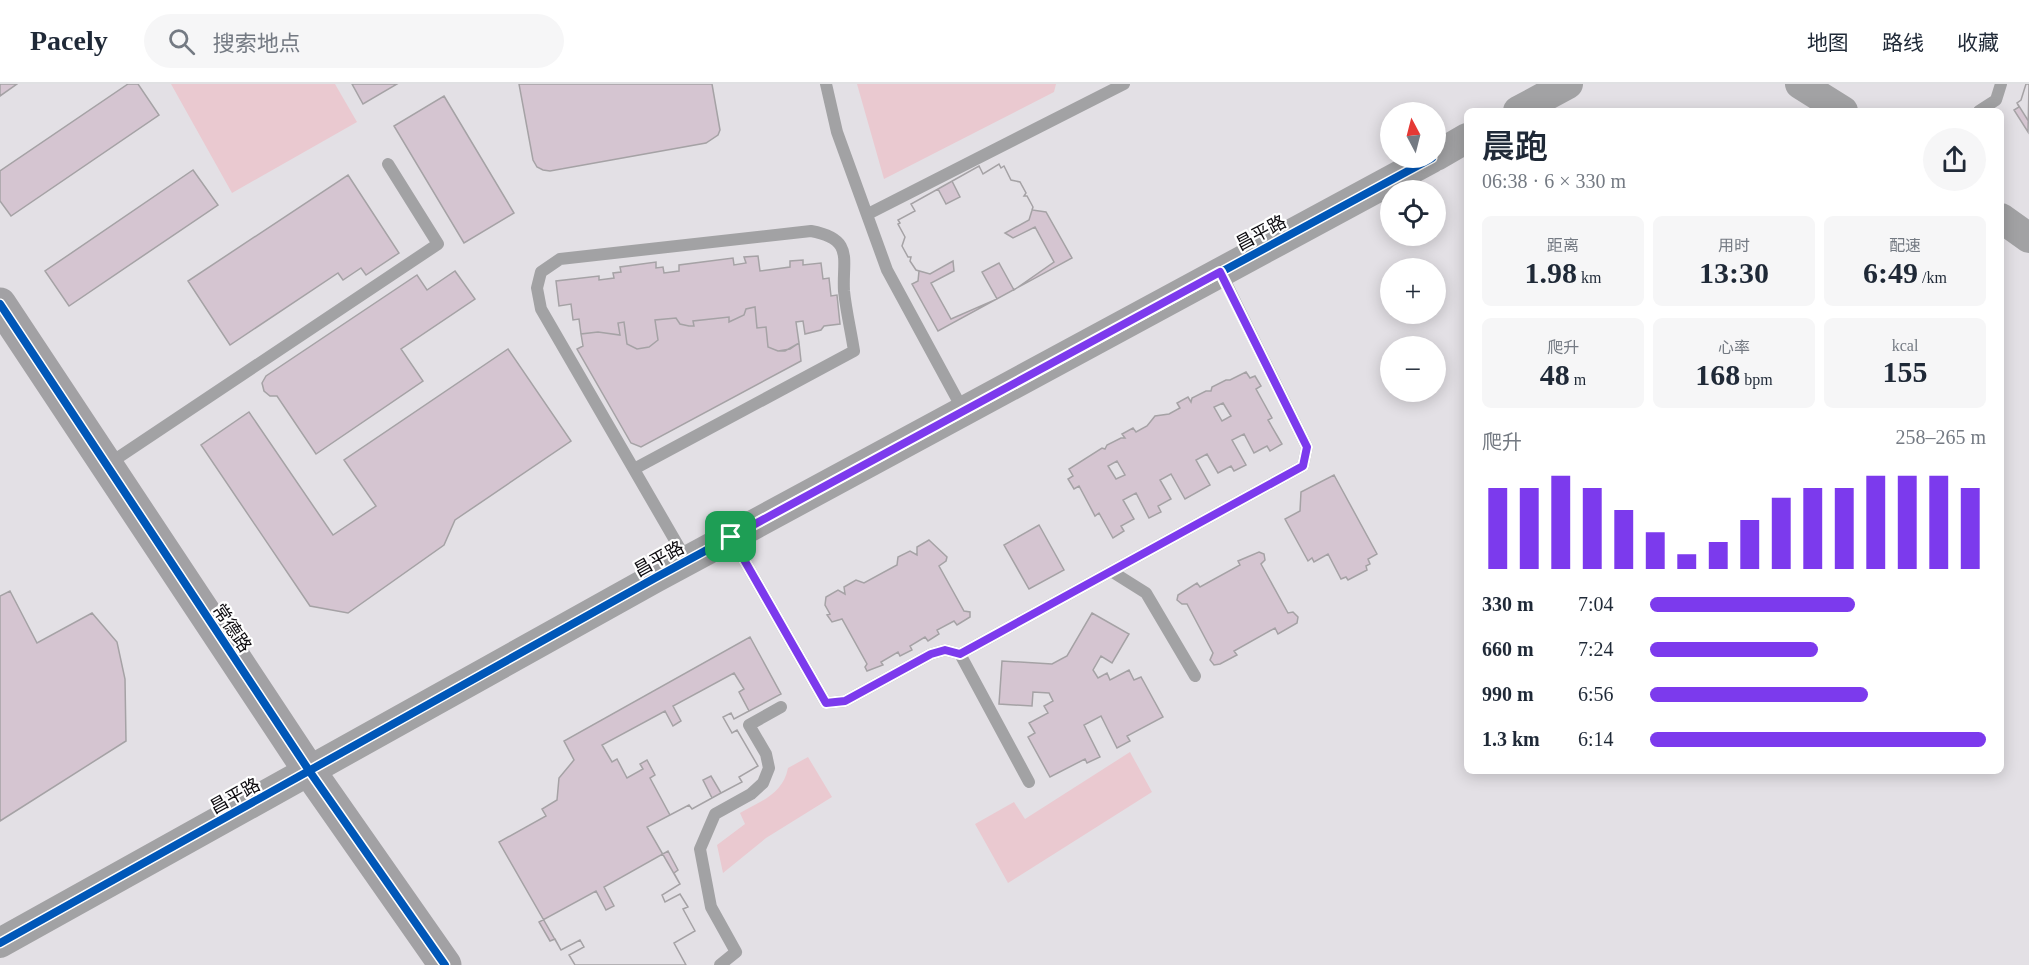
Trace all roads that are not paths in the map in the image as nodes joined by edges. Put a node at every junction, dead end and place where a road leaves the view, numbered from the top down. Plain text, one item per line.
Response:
1 (826, 84) edge
2 (1124, 84) edge
3 (1568, 84) edge
4 (1800, 84) edge
5 (2001, 84) edge
6 (1524, 108) edge
7 (1838, 108) edge
8 (1983, 108) edge
9 (1464, 140) edge
10 (1446, 150) edge
11 (388, 164) dead end
12 (1414, 168) edge
13 (868, 214) junction
14 (2004, 220) edge
15 (2029, 238) edge
16 (1220, 272) junction
17 (0, 304) edge
18 (964, 411) junction
19 (106, 465) junction
20 (634, 470) junction
21 (731, 537) junction
22 (687, 561) junction
23 (1111, 571) junction
24 (960, 654) junction
25 (1195, 676) dead end
26 (781, 707) dead end
27 (310, 771) junction
28 (1029, 782) dead end
29 (0, 943) edge
30 (445, 965) edge
31 (720, 965) edge

1 - 13 lane
2 - 13 lane
3 - 6 street
4 - 7 street
5 - 8 lane
9 - 10 street, 昌平路
11 - 19 lane
12 - 16 street, 昌平路
13 - 18 lane
14 - 15 street
16 - 18 street, 昌平路
16 - 23 lane
17 - 19 main road, 常德路
18 - 21 street, 昌平路
19 - 27 main road, 常德路
20 - 20 lane
20 - 22 lane
21 - 22 street, 昌平路
21 - 24 lane
22 - 27 street, 昌平路
23 - 24 lane
23 - 25 lane
24 - 28 lane
26 - 31 lane
27 - 29 street, 昌平路
27 - 30 main road, 常德路

